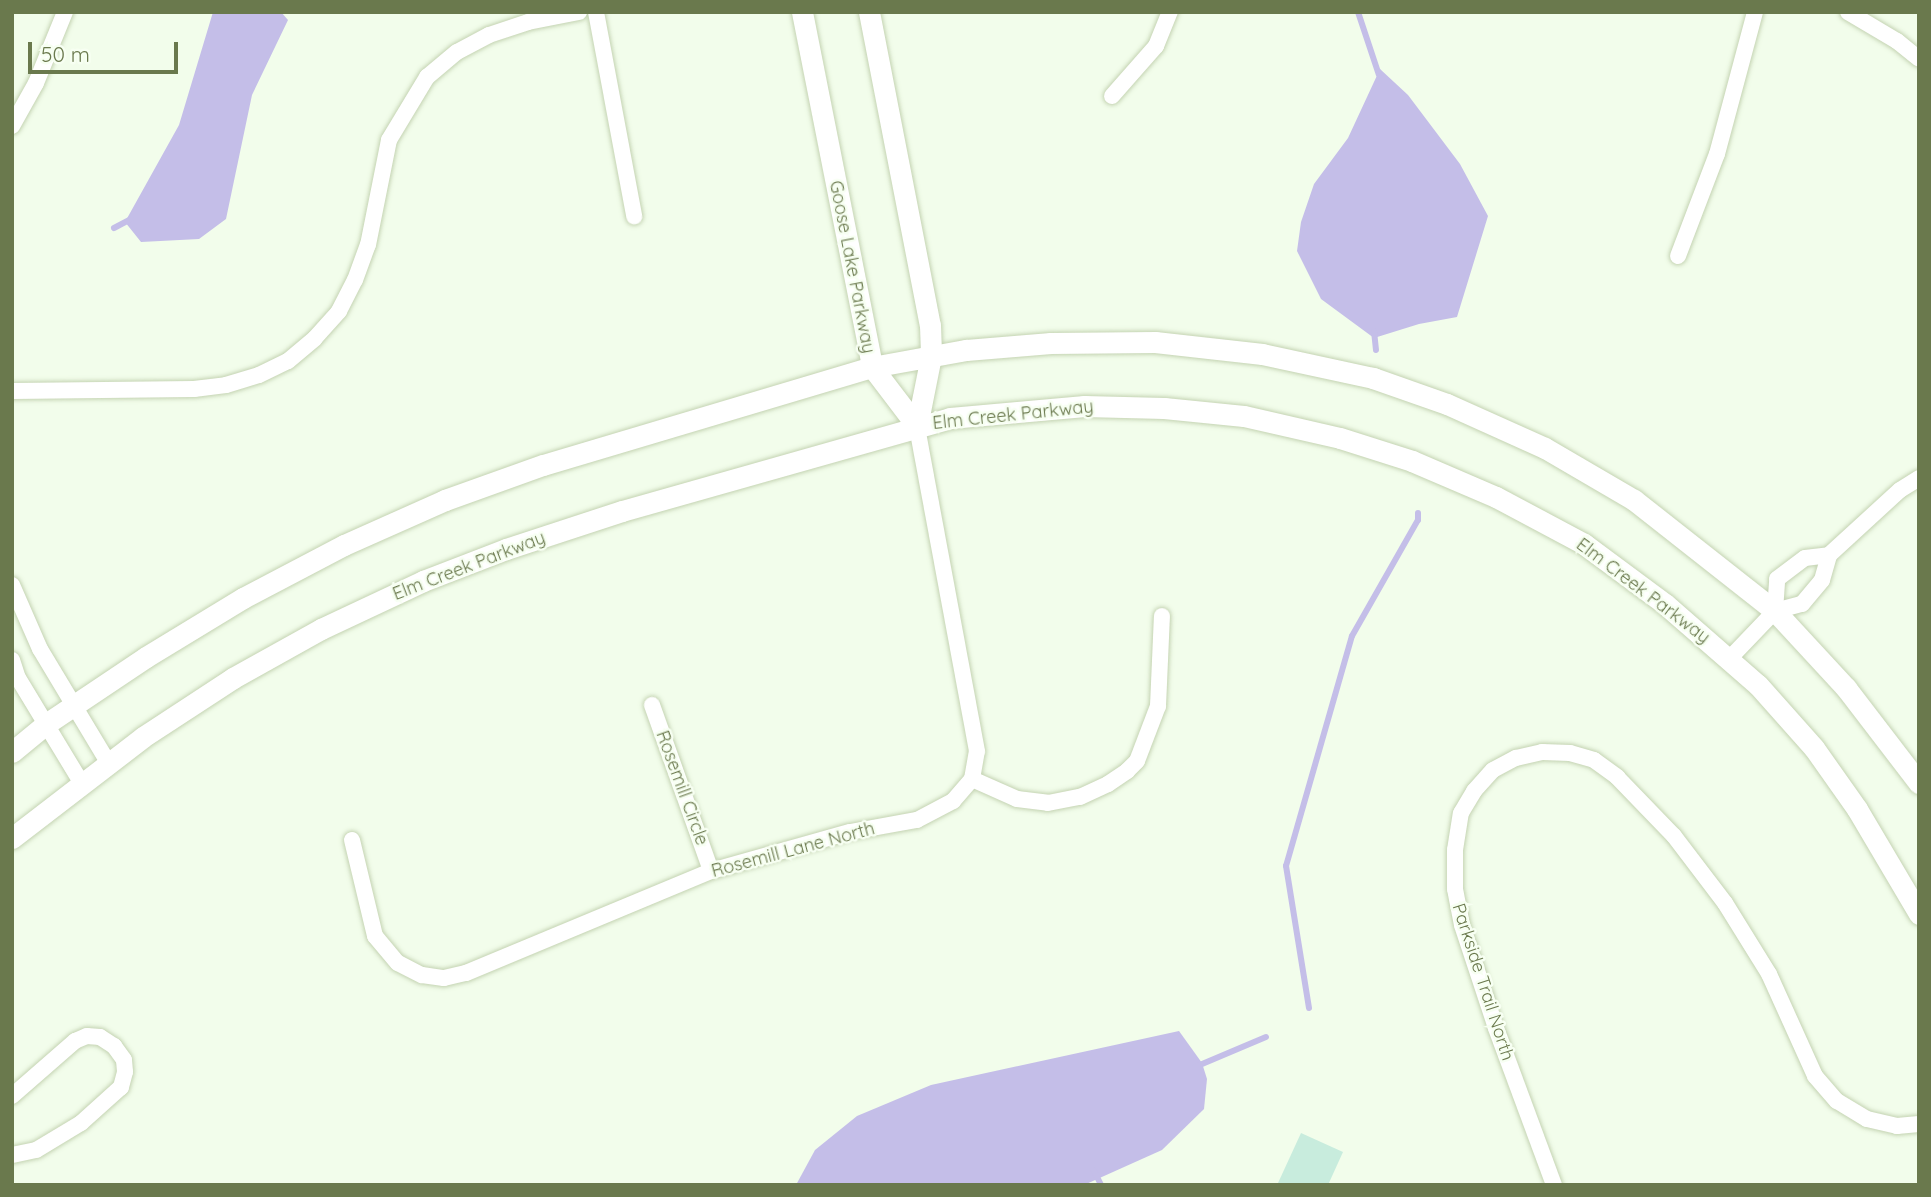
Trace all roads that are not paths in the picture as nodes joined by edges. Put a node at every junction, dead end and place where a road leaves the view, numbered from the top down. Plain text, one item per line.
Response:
1 (65, 12) edge
2 (579, 12) edge
3 (596, 12) edge
4 (802, 12) edge
5 (869, 12) edge
6 (1170, 12) edge
7 (1755, 12) edge
8 (1848, 12) edge
9 (1919, 59) edge
10 (1112, 96) dead end
11 (12, 127) edge
12 (634, 216) dead end
13 (1678, 256) dead end
14 (931, 356) junction
15 (872, 367) junction
16 (12, 391) edge
17 (917, 426) junction
18 (1919, 478) edge
19 (1829, 555) junction
20 (12, 585) edge
21 (1775, 611) junction
22 (1162, 616) dead end
23 (1730, 658) junction
24 (12, 660) edge
25 (652, 705) dead end
26 (73, 706) junction
27 (46, 724) junction
28 (12, 752) edge
29 (108, 762) junction
30 (972, 779) junction
31 (80, 782) junction
32 (1919, 783) edge
33 (12, 838) edge
34 (352, 840) dead end
35 (711, 871) junction
36 (1919, 914) edge
37 (12, 1096) edge
38 (1919, 1124) edge
39 (12, 1155) edge
40 (1554, 1185) edge

1 - 11 street
2 - 16 street
3 - 12 street
4 - 15 street, Goose Lake Parkway
5 - 14 street
6 - 10 street
7 - 13 street
8 - 9 street
14 - 15 street
14 - 17 street
14 - 21 street
15 - 17 street, Goose Lake Parkway
15 - 26 street
17 - 23 street, Elm Creek Parkway
17 - 29 street, Elm Creek Parkway
17 - 30 street
18 - 19 street
19 - 21 street
19 - 21 street
20 - 26 street
21 - 23 street
21 - 32 street
22 - 30 street
23 - 36 street, Elm Creek Parkway
24 - 27 street
25 - 35 street, Rosemill Circle
26 - 27 street
26 - 29 street
27 - 28 street
27 - 31 street
29 - 31 street, Elm Creek Parkway
30 - 35 street, Rosemill Lane North
31 - 33 street, Elm Creek Parkway
34 - 35 street, Rosemill Lane North
37 - 39 street
38 - 40 street, Parkside Trail North

